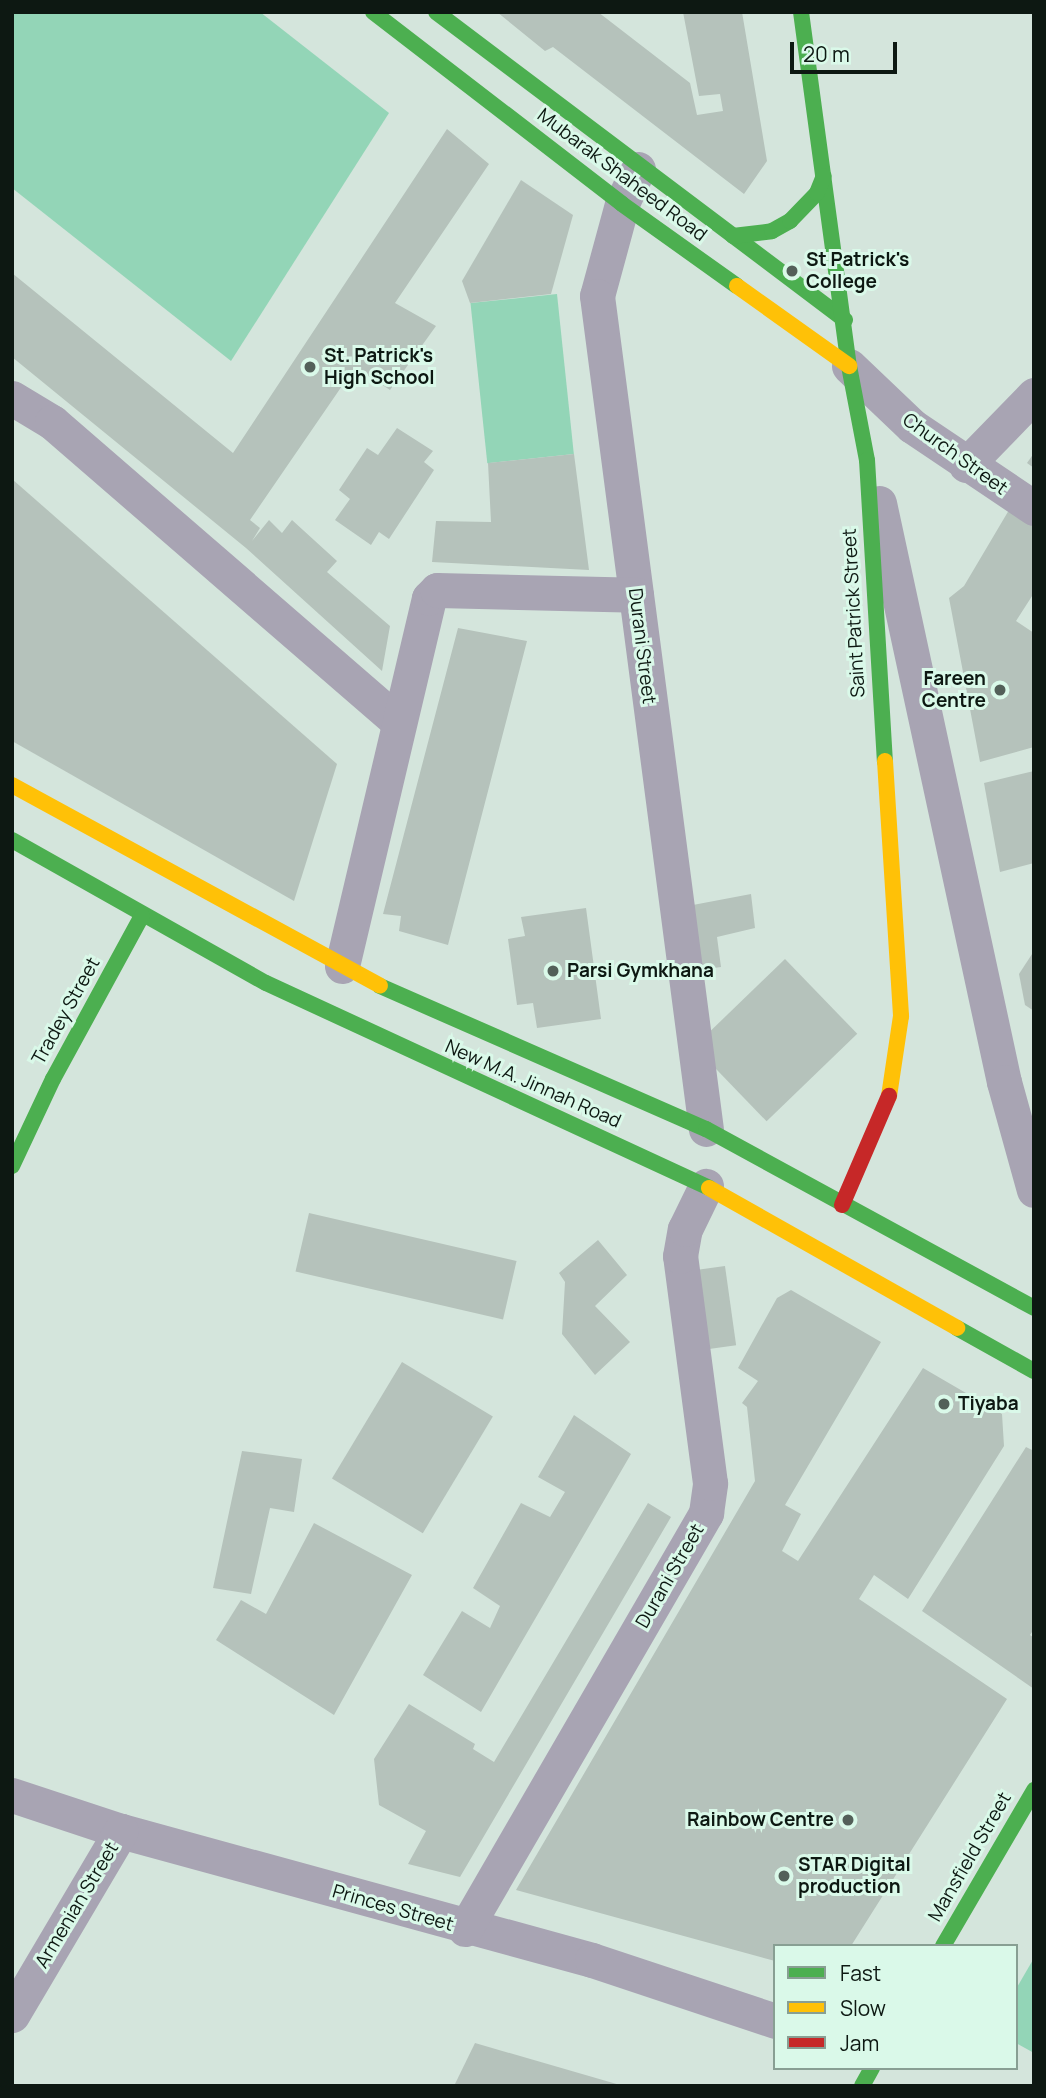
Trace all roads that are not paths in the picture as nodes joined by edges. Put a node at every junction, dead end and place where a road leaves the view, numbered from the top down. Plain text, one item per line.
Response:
1 (373, 12) edge
2 (436, 12) edge
3 (801, 12) edge
4 (638, 169) junction
5 (824, 176) junction
6 (622, 204) junction
7 (733, 236) junction
8 (845, 320) junction
9 (849, 366) junction
10 (1034, 395) edge
11 (12, 398) edge
12 (867, 460) junction
13 (966, 465) junction
14 (1034, 508) edge
15 (636, 595) junction
16 (398, 722) junction
17 (12, 785) edge
18 (12, 839) edge
19 (142, 916) junction
20 (329, 972) junction
21 (395, 993) junction
22 (304, 1001) junction
23 (382, 1038) junction
24 (706, 1129) junction
25 (12, 1166) edge
26 (706, 1186) junction
27 (1034, 1190) edge
28 (842, 1205) junction
29 (1034, 1308) edge
30 (1034, 1371) edge
31 (1034, 1790) edge
32 (12, 1795) edge
33 (121, 1832) junction
34 (466, 1929) junction
35 (944, 1944) edge
36 (12, 2015) edge
37 (773, 2020) edge

1 - 6 street, Mubarak Shaheed Road
2 - 4 street, Mubarak Shaheed Road
3 - 5 street, Saint Patrick Street
4 - 6 street, Durani Street
4 - 7 street, Mubarak Shaheed Road
5 - 7 street
5 - 8 street, Saint Patrick Street
6 - 9 street, Mubarak Shaheed Road
6 - 15 street, Durani Street
7 - 8 street, Mubarak Shaheed Road
8 - 9 street, Saint Patrick Street
9 - 12 street, Saint Patrick Street
9 - 13 street, Church Street
10 - 13 street
11 - 16 street
12 - 27 street
12 - 28 street, Saint Patrick Street
13 - 14 street, Church Street
15 - 16 street
15 - 24 street, Durani Street
16 - 20 street
17 - 20 street, New M.A. Jinnah Road
18 - 19 street, New M.A. Jinnah Road
19 - 22 street, New M.A. Jinnah Road
19 - 25 street, Tradey Street
20 - 21 street, New M.A. Jinnah Road
20 - 22 street
21 - 23 street
21 - 24 street, New M.A. Jinnah Road
22 - 23 street, New M.A. Jinnah Road
23 - 26 street, New M.A. Jinnah Road
24 - 28 street, New M.A. Jinnah Road
26 - 30 street, New M.A. Jinnah Road
26 - 34 street, Durani Street
28 - 29 street, New M.A. Jinnah Road
31 - 35 street, Mansfield Street
32 - 33 street, Princes Street
33 - 34 street, Princes Street
33 - 36 street, Armenian Street
34 - 37 street, Princes Street

